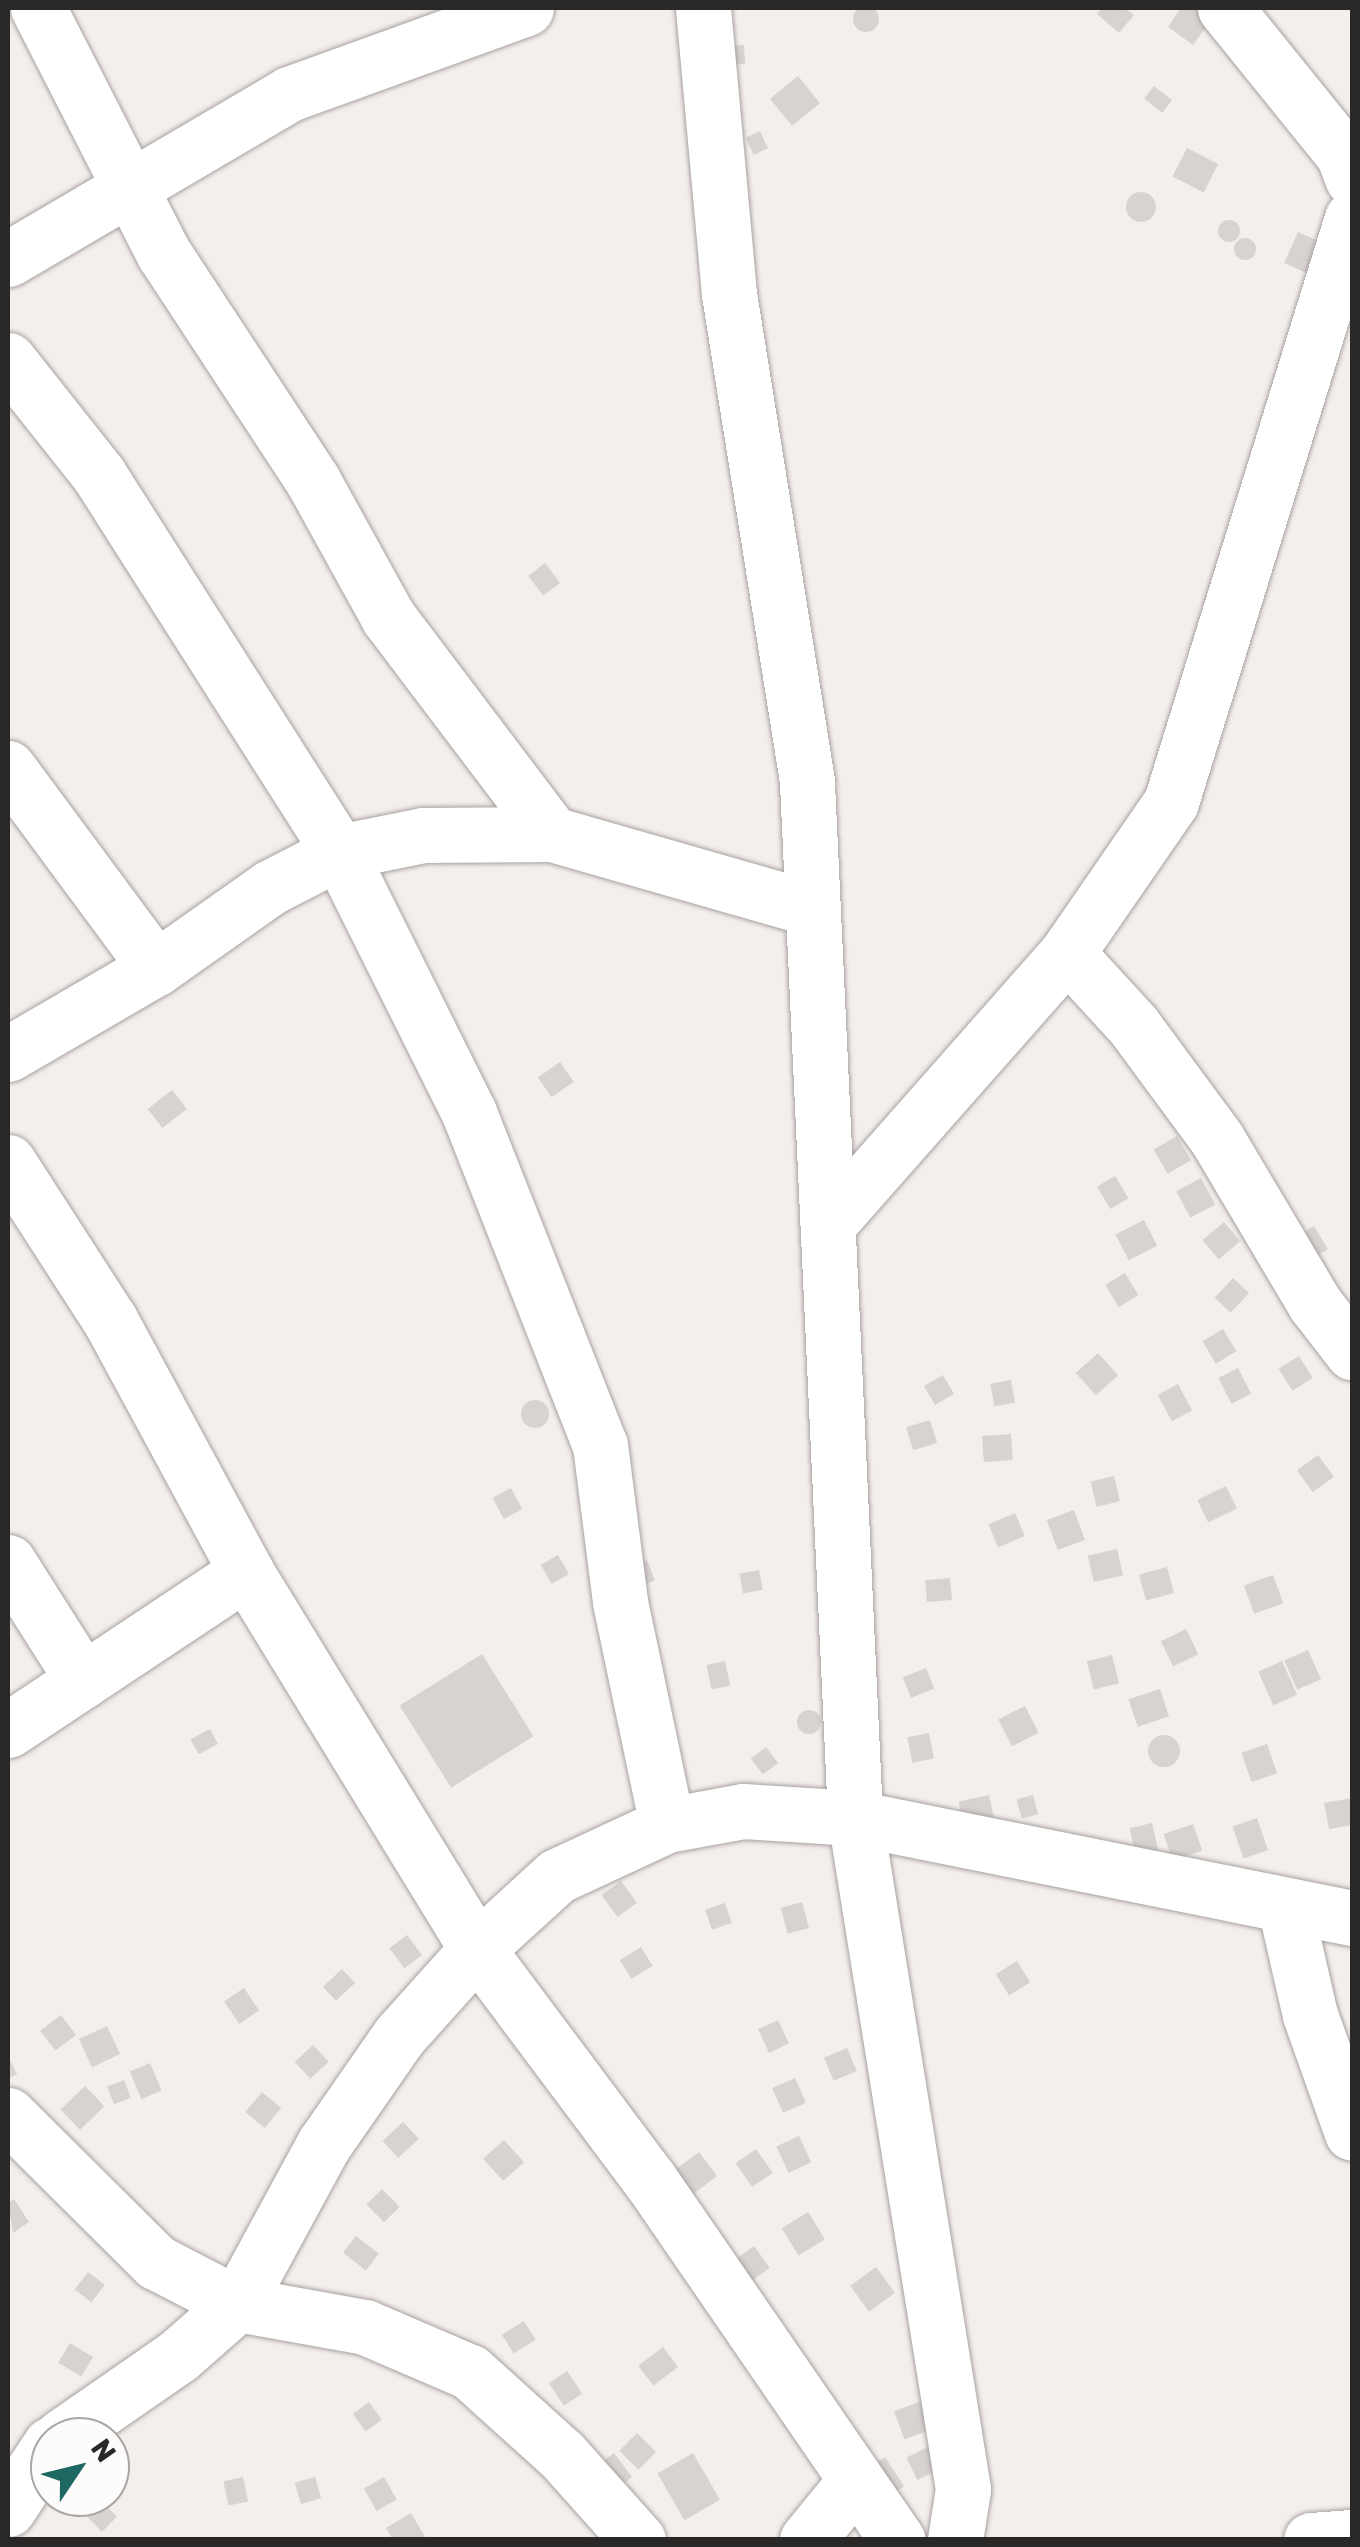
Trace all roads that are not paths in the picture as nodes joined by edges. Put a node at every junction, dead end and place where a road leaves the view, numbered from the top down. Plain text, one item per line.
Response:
1 (38, 8) edge
2 (526, 8) edge
3 (703, 8) edge
4 (1225, 8) edge
5 (1352, 178) edge
6 (127, 184) junction
7 (1352, 218) edge
8 (8, 259) edge
9 (8, 360) edge
10 (8, 768) edge
11 (552, 834) junction
12 (338, 852) junction
13 (810, 908) junction
14 (1067, 953) junction
15 (156, 968) junction
16 (8, 1054) edge
17 (8, 1162) edge
18 (829, 1223) junction
19 (1352, 1352) edge
20 (8, 1562) edge
21 (246, 1572) junction
22 (83, 1680) junction
23 (8, 1730) edge
24 (854, 1818) junction
25 (668, 1825) junction
26 (1285, 1906) junction
27 (1352, 1918) edge
28 (477, 1948) junction
29 (8, 2116) edge
30 (1352, 2133) edge
31 (237, 2304) junction
32 (90, 2417) edge
33 (30, 2475) edge
34 (856, 2480) junction
35 (8, 2509) edge
36 (1352, 2537) edge
37 (638, 2540) edge
38 (807, 2540) edge
39 (898, 2540) edge
40 (955, 2540) edge
41 (1311, 2540) edge

1 - 6 street
2 - 6 street
3 - 13 street
4 - 5 street
6 - 8 street
6 - 11 street
7 - 14 street
9 - 12 street
10 - 15 street
11 - 12 street
11 - 13 street
12 - 15 street
12 - 25 street
13 - 18 street
14 - 18 street
14 - 19 street
15 - 16 street
17 - 21 street
18 - 24 street
20 - 22 street
21 - 22 street
21 - 28 street
22 - 23 street
24 - 25 street
24 - 26 street
24 - 40 street
25 - 28 street
26 - 27 street
26 - 30 street
28 - 31 street
28 - 34 street
29 - 31 street
31 - 32 street
31 - 37 street
33 - 35 street
34 - 38 street
34 - 39 street
36 - 41 street

